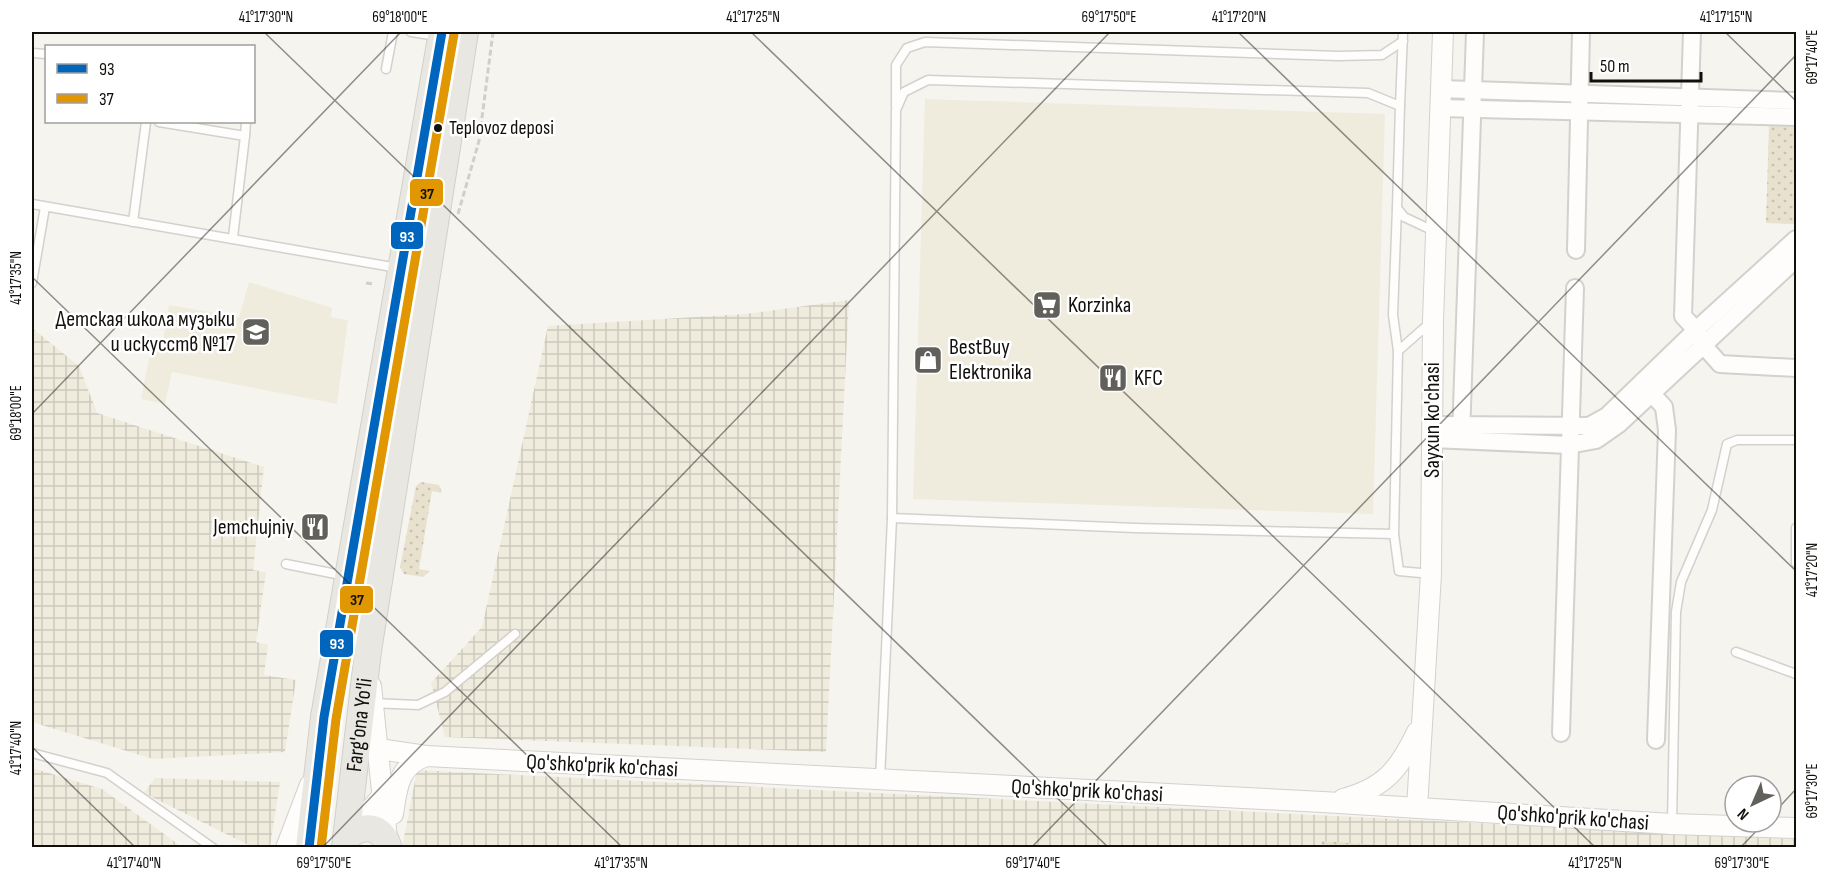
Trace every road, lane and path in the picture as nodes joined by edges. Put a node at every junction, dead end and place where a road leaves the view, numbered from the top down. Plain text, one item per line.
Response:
1 (393, 32) edge
2 (411, 32) edge
3 (1443, 32) edge
4 (1475, 32) edge
5 (1581, 32) edge
6 (1692, 32) edge
7 (449, 33) edge
8 (1403, 36) edge
9 (386, 69) dead end
10 (1473, 90) junction
11 (1580, 94) junction
12 (1441, 98) junction
13 (1797, 101) edge
14 (1400, 106) junction
15 (1689, 106) junction
16 (1472, 108) junction
17 (896, 110) junction
18 (1579, 111) junction
19 (1797, 117) edge
20 (146, 123) edge
21 (165, 123) edge
22 (246, 123) edge
23 (245, 136) junction
24 (32, 204) edge
25 (45, 207) junction
26 (1397, 208) junction
27 (133, 222) junction
28 (1437, 232) junction
29 (233, 237) junction
30 (1795, 249) edge
31 (1576, 250) dead end
32 (33, 266) edge
33 (402, 268) junction
34 (32, 283) edge
35 (366, 283) dead end
36 (374, 284) dead end
37 (1575, 288) dead end
38 (1433, 321) junction
39 (1696, 330) junction
40 (1704, 346) junction
41 (1398, 351) junction
42 (1797, 368) edge
43 (1652, 394) junction
44 (1570, 426) junction
45 (1432, 432) junction
46 (1461, 432) junction
47 (1797, 440) edge
48 (1569, 445) junction
49 (892, 518) junction
50 (1797, 528) edge
51 (1394, 534) junction
52 (1796, 563) edge
53 (286, 564) dead end
54 (1431, 574) junction
55 (350, 576) junction
56 (515, 633) dead end
57 (1736, 652) dead end
58 (1797, 674) edge
59 (367, 703) junction
60 (1421, 724) junction
61 (1562, 733) dead end
62 (1656, 740) dead end
63 (379, 749) junction
64 (32, 753) edge
65 (426, 756) junction
66 (319, 760) junction
67 (398, 778) junction
68 (880, 781) junction
69 (384, 795) junction
70 (1323, 802) junction
71 (1417, 808) junction
72 (1672, 824) junction
73 (1797, 828) edge
74 (345, 843) edge
75 (388, 847) edge
76 (213, 848) edge
77 (286, 848) edge
78 (309, 848) edge

1 - 9 lane
2 - 7 lane
3 - 12 street, Sayxun ko'chasi
4 - 10 street
5 - 11 street
6 - 15 street
7 - 33 main road, Farg'ona Yo'li
7 - 59 main road, Farg'ona Yo'li
8 - 14 lane
8 - 17 lane
10 - 11 street
10 - 12 street
10 - 16 street
11 - 15 street
11 - 18 street
12 - 16 street
12 - 28 street, Sayxun ko'chasi
13 - 15 street
14 - 17 lane
14 - 26 lane
15 - 18 street
15 - 19 street
15 - 39 street
16 - 18 street
16 - 46 street
17 - 49 lane
18 - 31 street
20 - 27 lane
21 - 23 lane
22 - 23 lane
23 - 29 lane
24 - 25 lane
25 - 27 lane
25 - 32 lane
26 - 28 lane
26 - 41 lane
27 - 29 lane
28 - 38 street, Sayxun ko'chasi
29 - 33 lane
30 - 39 street
30 - 40 street
32 - 34 lane
33 - 55 main road, Farg'ona Yo'li
35 - 36 path
37 - 44 street
38 - 41 lane
38 - 45 street, Sayxun ko'chasi
39 - 40 street
39 - 44 street
40 - 42 street
40 - 43 street
41 - 51 lane
43 - 48 street
43 - 62 street
44 - 46 street
44 - 48 street
45 - 46 street
45 - 54 street, Sayxun ko'chasi
46 - 48 street
47 - 72 lane
48 - 61 street
49 - 51 lane
49 - 68 lane
50 - 52 lane
51 - 54 lane
53 - 55 lane
54 - 60 street, Sayxun ko'chasi
55 - 66 main road, Farg'ona Yo'li
56 - 59 lane
57 - 58 lane
59 - 63 street
59 - 74 main road, Farg'ona Yo'li
60 - 70 street
60 - 71 street, Sayxun ko'chasi
63 - 65 street, Qo'shko'prik ko'chasi
63 - 69 street
64 - 76 lane
65 - 67 street
65 - 68 street, Qo'shko'prik ko'chasi
66 - 77 street
66 - 78 main road, Farg'ona Yo'li
67 - 69 street
67 - 75 street
68 - 70 street, Qo'shko'prik ko'chasi
69 - 74 street
69 - 75 street
70 - 71 street, Qo'shko'prik ko'chasi
71 - 72 street, Qo'shko'prik ko'chasi
72 - 73 street, Qo'shko'prik ko'chasi
74 - 75 main road

